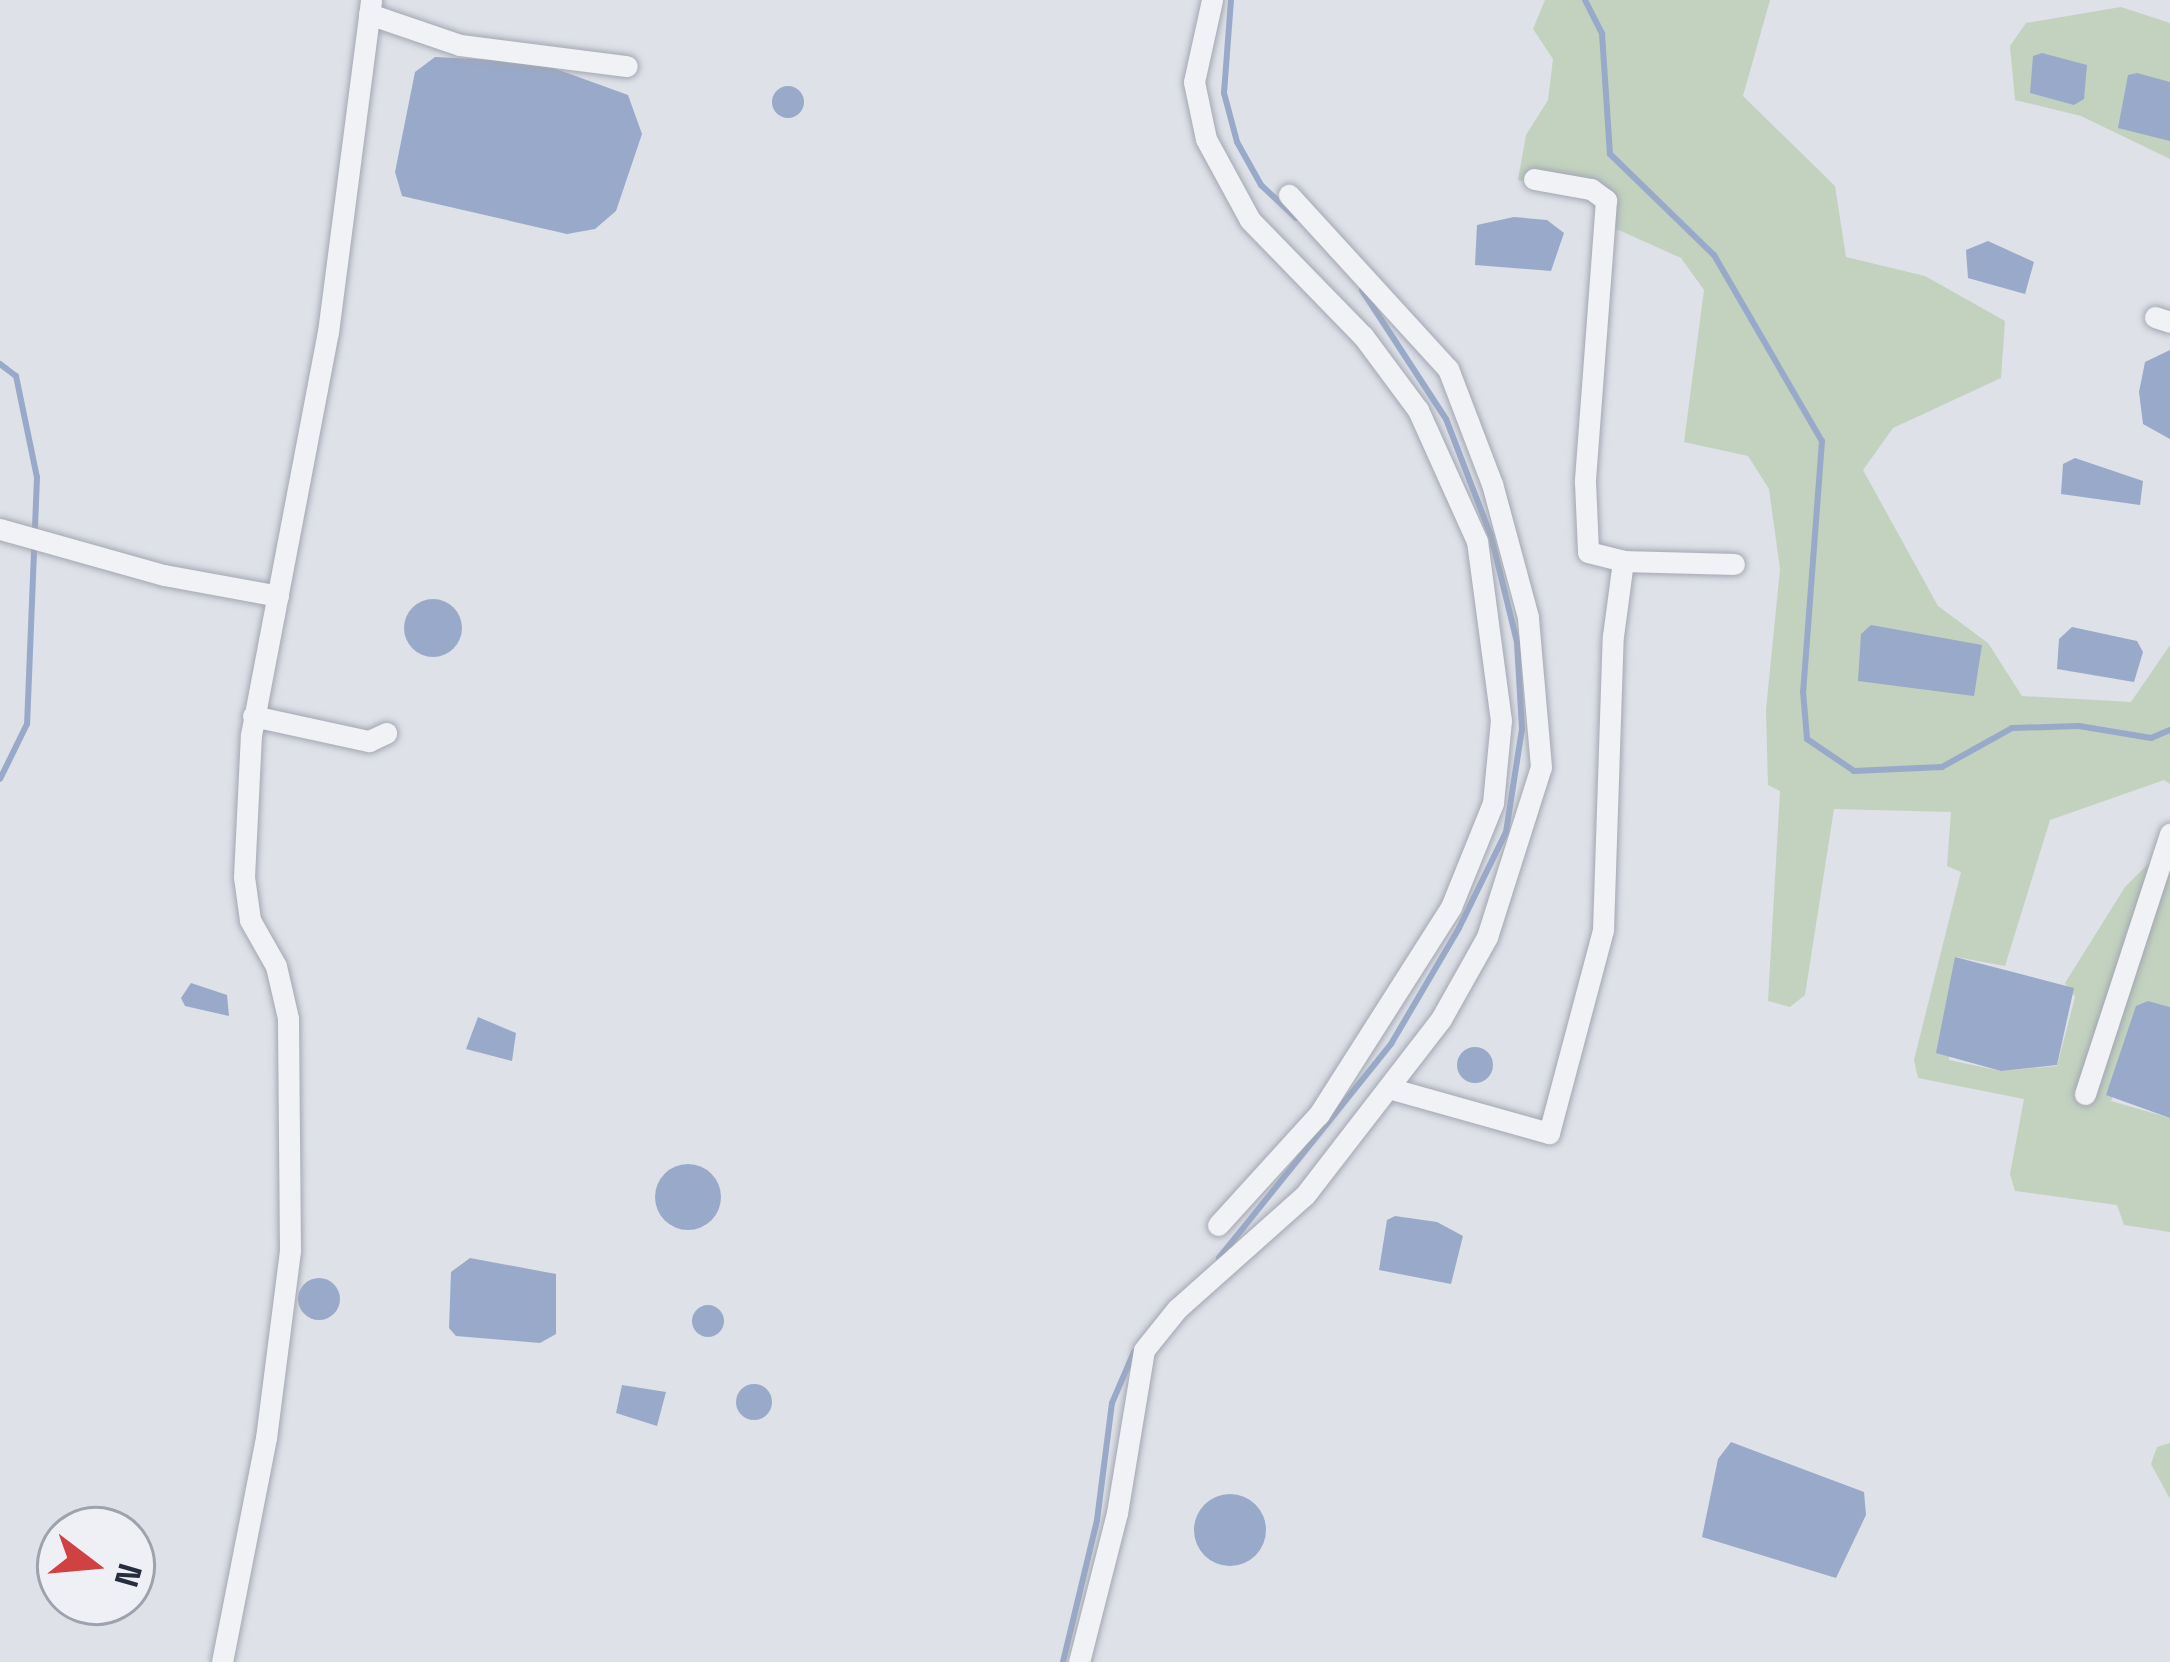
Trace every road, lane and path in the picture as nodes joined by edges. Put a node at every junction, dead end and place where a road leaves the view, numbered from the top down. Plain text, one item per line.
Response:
1 (1212, 0) edge
2 (370, 7) edge
3 (627, 67) dead end
4 (1534, 178) dead end
5 (1288, 195) dead end
6 (0, 529) edge
7 (1623, 561) junction
8 (1734, 564) dead end
9 (278, 596) junction
10 (254, 716) junction
11 (386, 733) dead end
12 (2170, 834) edge
13 (1392, 1089) junction
14 (2085, 1094) dead end
15 (1218, 1225) dead end
16 (222, 1662) edge
17 (1079, 1662) edge

1 - 15 street
2 - 3 street
2 - 9 street
4 - 7 street
5 - 13 street
6 - 9 street
7 - 8 street
7 - 13 street
9 - 10 street
10 - 11 street
10 - 16 street
12 - 14 street
13 - 17 street

